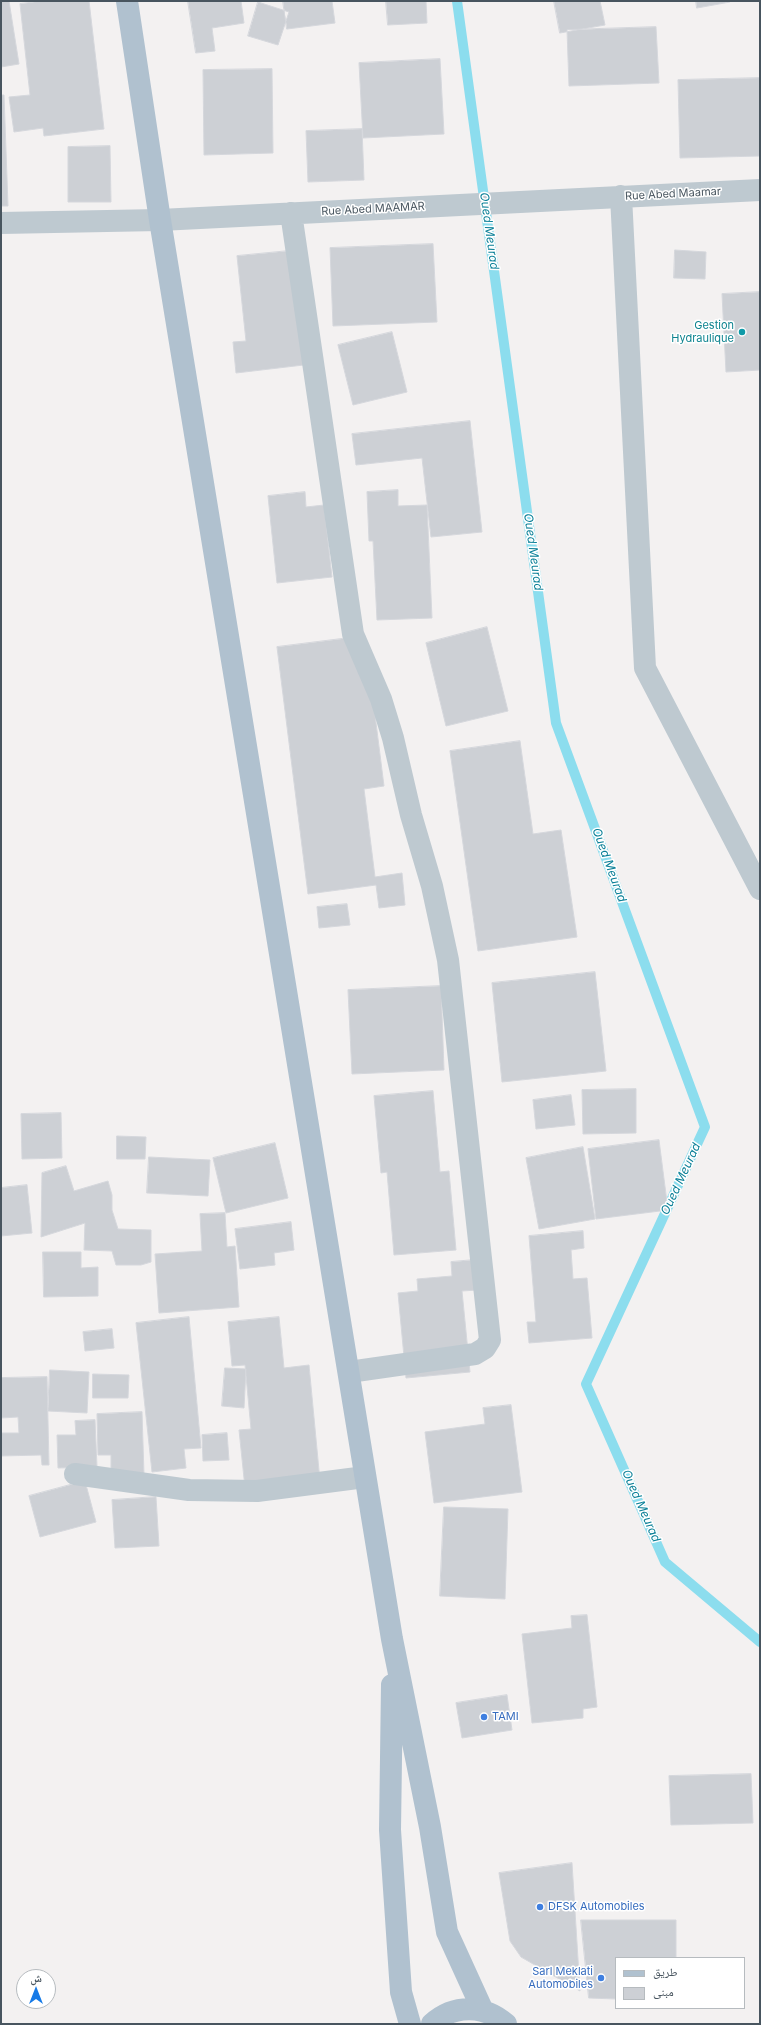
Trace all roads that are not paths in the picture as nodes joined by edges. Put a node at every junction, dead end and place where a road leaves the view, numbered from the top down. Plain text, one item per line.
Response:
1 (127, 1) edge
2 (760, 190) edge
3 (621, 196) junction
4 (585, 198) joint
5 (291, 213) junction
6 (160, 220) junction
7 (1, 223) edge
8 (760, 889) edge
9 (349, 1372) junction
10 (76, 1474) dead end
11 (366, 1477) junction
12 (392, 1639) junction
13 (483, 2011) junction
14 (410, 2024) edge
15 (432, 2024) edge
16 (506, 2024) edge

1 - 6 main road
2 - 3 street, Rue Abed Maamar
3 - 4 street, Rue Abed Maamar
3 - 8 street
4 - 5 street, Rue Abed MAAMAR
5 - 6 street, Rue Abed MAAMAR
5 - 9 street
6 - 7 street, Rue Abed MAAMAR
6 - 9 main road
9 - 11 main road
10 - 11 street
11 - 12 main road
12 - 13 main road
12 - 14 main road
13 - 15 main road
13 - 16 main road

